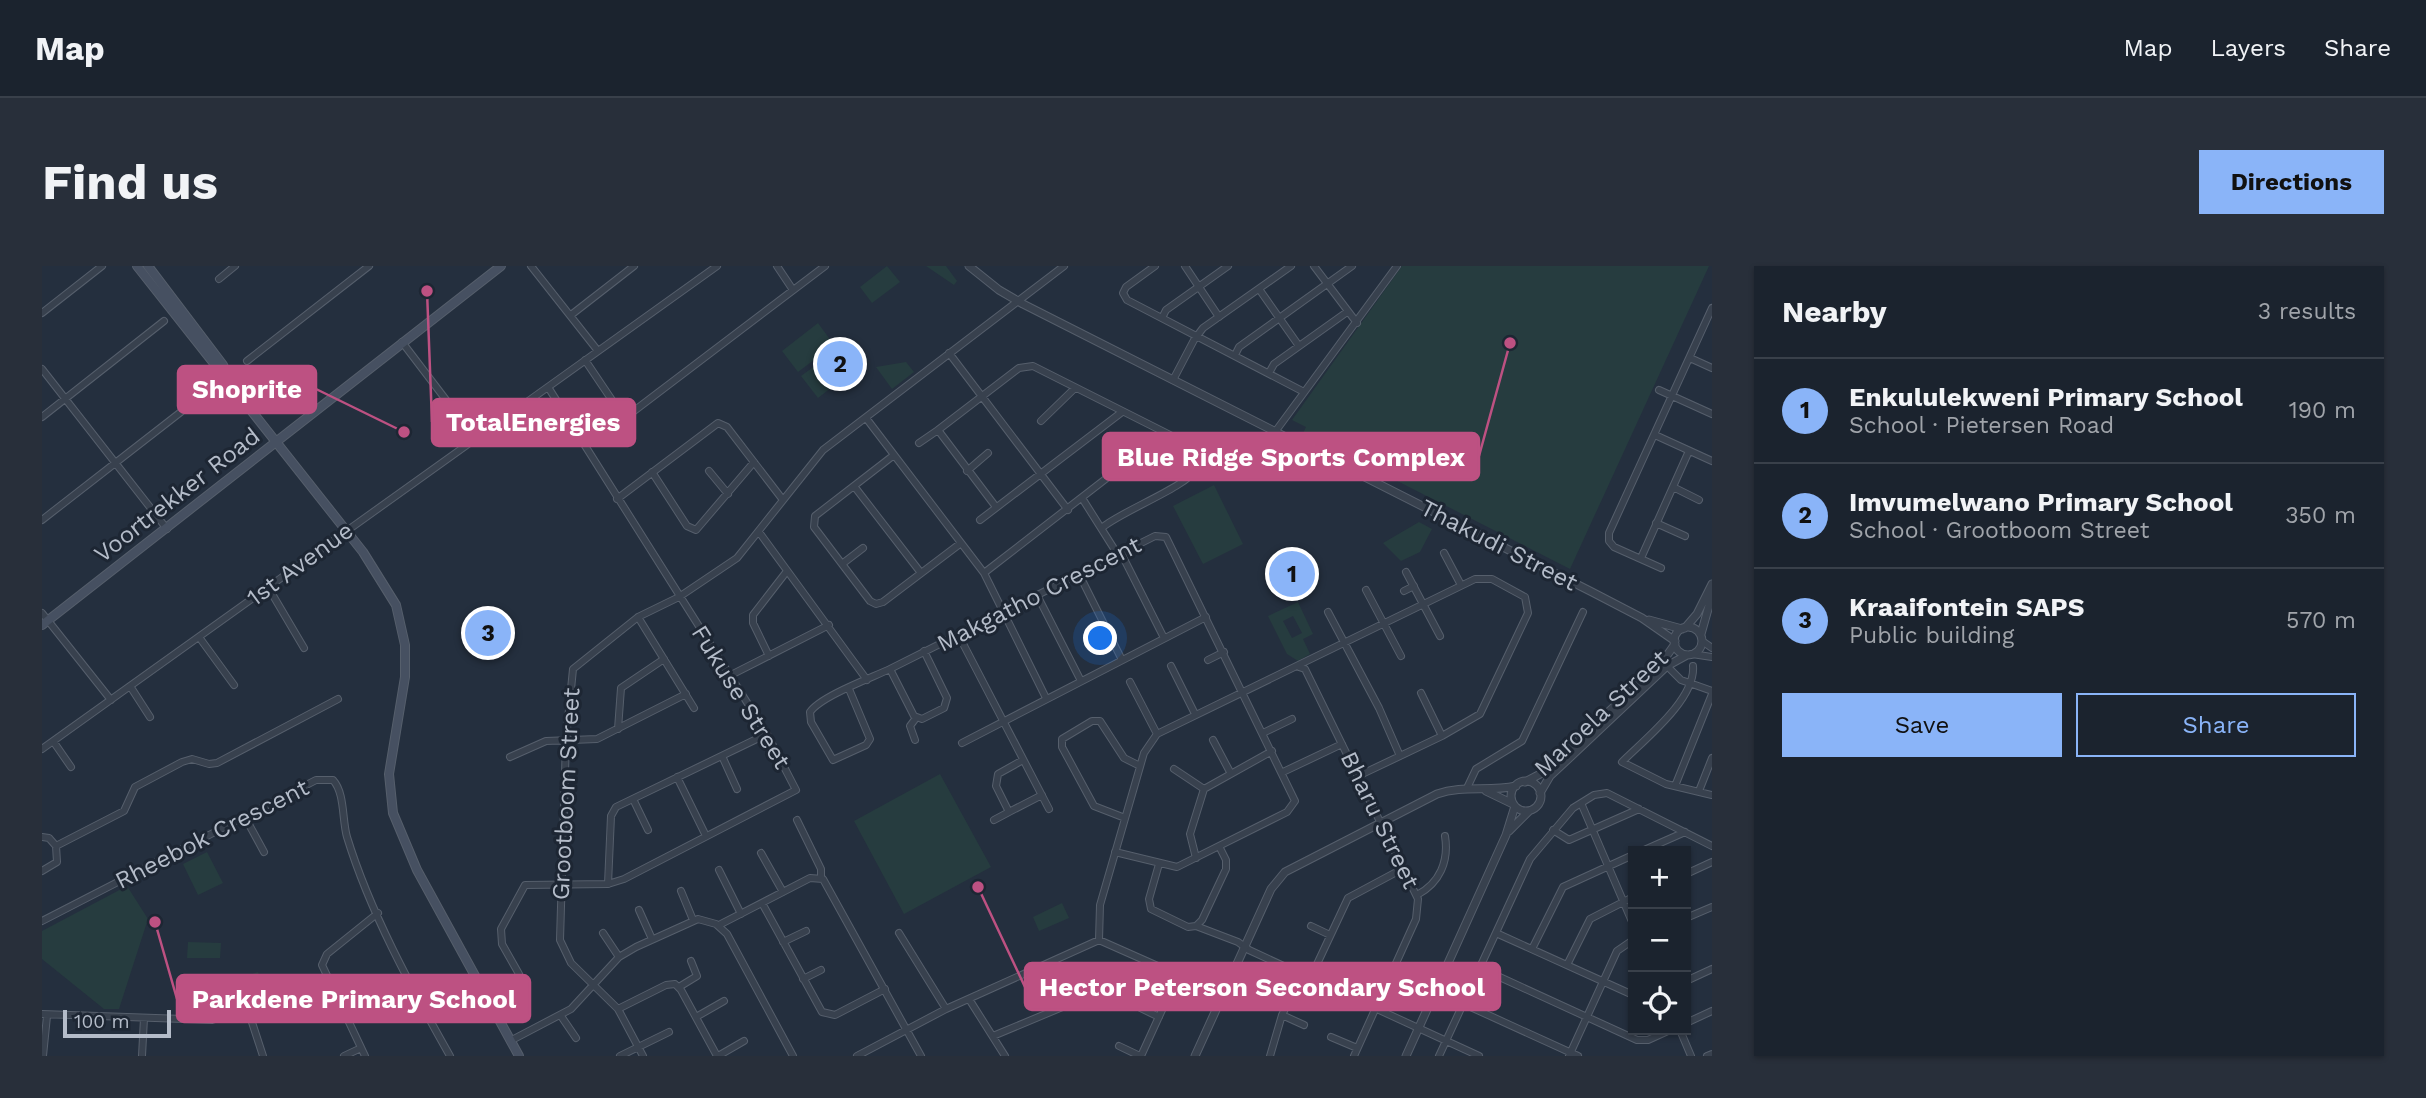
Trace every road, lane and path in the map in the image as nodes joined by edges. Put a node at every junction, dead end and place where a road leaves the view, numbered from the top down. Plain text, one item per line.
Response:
1 (102, 266) edge
2 (137, 266) edge
3 (148, 266) edge
4 (235, 266) edge
5 (369, 266) edge
6 (501, 266) edge
7 (531, 266) edge
8 (634, 266) edge
9 (717, 266) edge
10 (777, 266) edge
11 (825, 266) edge
12 (969, 266) edge
13 (1064, 266) edge
14 (1155, 266) edge
15 (1185, 266) edge
16 (1228, 266) edge
17 (1291, 266) edge
18 (1314, 266) edge
19 (1352, 266) edge
20 (1397, 266) edge
21 (219, 279) dead end
22 (1327, 284) junction
23 (1199, 287) junction
24 (1259, 289) junction
25 (793, 290) junction
26 (1018, 301) junction
27 (1712, 309) edge
28 (1347, 312) junction
29 (42, 313) edge
30 (571, 314) junction
31 (1219, 317) junction
32 (1163, 318) junction
33 (1279, 318) junction
34 (164, 321) dead end
35 (1357, 323) junction
36 (1198, 336) junction
37 (402, 342) junction
38 (1299, 346) junction
39 (598, 351) junction
40 (949, 353) junction
41 (1235, 355) junction
42 (1690, 358) junction
43 (247, 360) dead end
44 (585, 360) junction
45 (1712, 368) edge
46 (42, 369) edge
47 (1269, 373) junction
48 (1173, 380) junction
49 (230, 381) junction
50 (212, 387) dead end
51 (548, 387) junction
52 (1075, 388) junction
53 (1659, 390) dead end
54 (1304, 392) junction
55 (981, 395) junction
56 (1672, 396) junction
57 (65, 399) junction
58 (1122, 412) junction
59 (1712, 414) edge
60 (42, 417) edge
61 (866, 418) junction
62 (1041, 421) dead end
63 (938, 430) junction
64 (1275, 432) junction
65 (1165, 433) junction
66 (1655, 435) junction
67 (475, 438) junction
68 (276, 441) junction
69 (919, 443) dead end
70 (1689, 451) junction
71 (988, 453) dead end
72 (894, 455) junction
73 (1712, 461) edge
74 (754, 462) junction
75 (116, 463) junction
76 (709, 471) dead end
77 (967, 471) junction
78 (652, 472) junction
79 (1041, 474) junction
80 (854, 486) junction
81 (1673, 487) junction
82 (728, 494) junction
83 (1082, 498) junction
84 (617, 499) junction
85 (783, 500) junction
86 (1699, 500) dead end
87 (996, 507) junction
88 (1068, 510) junction
89 (42, 520) edge
90 (979, 520) dead end
91 (1656, 523) junction
92 (1103, 527) junction
93 (167, 529) junction
94 (346, 531) junction
95 (759, 532) junction
96 (1685, 536) dead end
97 (961, 543) junction
98 (863, 548) dead end
99 (1444, 553) dead end
100 (1120, 554) junction
101 (1641, 558) junction
102 (842, 564) junction
103 (1661, 568) dead end
104 (787, 571) junction
105 (1406, 572) dead end
106 (921, 573) junction
107 (984, 573) junction
108 (1079, 574) junction
109 (1712, 584) edge
110 (1461, 585) junction
111 (1414, 586) junction
112 (268, 587) junction
113 (1366, 590) dead end
114 (1404, 590) dead end
115 (1037, 595) junction
116 (1712, 595) edge
117 (679, 597) junction
118 (1423, 604) junction
119 (1328, 612) dead end
120 (1583, 612) dead end
121 (1002, 613) junction
122 (638, 617) junction
123 (1206, 617) junction
124 (1642, 618) junction
125 (44, 619) edge
126 (829, 625) junction
127 (1383, 625) junction
128 (1683, 629) junction
129 (958, 634) junction
130 (1440, 636) dead end
131 (199, 637) junction
132 (1701, 638) junction
133 (1164, 639) junction
134 (1675, 642) junction
135 (1344, 644) junction
136 (304, 648) dead end
137 (1712, 648) edge
138 (924, 651) junction
139 (1224, 652) junction
140 (1689, 655) junction
141 (769, 656) junction
142 (1401, 656) dead end
143 (1712, 657) edge
144 (664, 659) junction
145 (1122, 660) junction
146 (1208, 660) dead end
147 (1171, 666) dead end
148 (1667, 666) junction
149 (1693, 666) dead end
150 (1299, 667) junction
151 (890, 669) junction
152 (729, 676) junction
153 (867, 680) junction
154 (1081, 681) junction
155 (1130, 682) dead end
156 (1689, 683) junction
157 (234, 685) dead end
158 (130, 686) junction
159 (849, 689) junction
160 (1242, 691) junction
161 (1421, 693) dead end
162 (1712, 693) edge
163 (686, 694) junction
164 (1046, 698) junction
165 (338, 699) dead end
166 (111, 700) junction
167 (1472, 707) dead end
168 (694, 708) dead end
169 (1195, 714) junction
170 (1480, 714) junction
171 (150, 717) dead end
172 (916, 718) junction
173 (1292, 719) dead end
174 (1002, 720) junction
175 (618, 729) junction
176 (1263, 733) junction
177 (767, 734) junction
178 (1157, 734) junction
179 (1442, 736) junction
180 (566, 740) junction
181 (915, 740) dead end
182 (1213, 740) dead end
183 (53, 741) junction
184 (962, 743) dead end
185 (1342, 744) junction
186 (42, 749) edge
187 (1272, 751) junction
188 (722, 755) junction
189 (1400, 756) junction
190 (510, 757) dead end
191 (1712, 758) edge
192 (1023, 760) junction
193 (1140, 766) junction
194 (71, 767) dead end
195 (1174, 769) dead end
196 (1230, 772) junction
197 (1283, 772) junction
198 (1358, 776) junction
199 (677, 777) junction
200 (1525, 782) junction
201 (1516, 786) junction
202 (1675, 786) junction
203 (1467, 788) junction
204 (737, 789) dead end
205 (1205, 789) junction
206 (1482, 789) junction
207 (1699, 790) junction
208 (1541, 793) junction
209 (1042, 795) junction
210 (1712, 796) edge
211 (633, 799) junction
212 (1581, 803) junction
213 (1514, 805) junction
214 (1639, 808) junction
215 (1049, 809) dead end
216 (1529, 811) junction
217 (1009, 812) junction
218 (245, 817) junction
219 (1125, 818) junction
220 (797, 820) dead end
221 (994, 820) dead end
222 (1381, 822) junction
223 (648, 830) dead end
224 (1553, 830) junction
225 (1593, 830) junction
226 (1685, 832) junction
227 (1506, 835) junction
228 (42, 836) edge
229 (706, 836) junction
230 (1445, 836) dead end
231 (56, 846) junction
232 (1219, 846) junction
233 (1653, 846) edge
234 (1712, 846) edge
235 (264, 852) dead end
236 (1115, 852) junction
237 (761, 853) dead end
238 (1628, 857) edge
239 (1196, 858) junction
240 (1712, 862) edge
241 (1159, 864) junction
242 (1608, 866) junction
243 (1404, 868) junction
244 (719, 870) dead end
245 (42, 871) edge
246 (1691, 872) edge
247 (821, 878) junction
248 (560, 883) junction
249 (608, 884) junction
250 (681, 891) dead end
251 (783, 892) junction
252 (1417, 895) junction
253 (1628, 900) edge
254 (1624, 902) junction
255 (762, 903) junction
256 (1712, 907) edge
257 (639, 910) dead end
258 (1628, 912) edge
259 (378, 913) junction
260 (741, 914) junction
261 (1691, 916) edge
262 (693, 920) junction
263 (42, 921) edge
264 (719, 925) junction
265 (1196, 926) junction
266 (1311, 926) dead end
267 (806, 931) dead end
268 (603, 933) dead end
269 (900, 933) dead end
270 (1496, 933) junction
271 (1330, 935) junction
272 (652, 939) junction
273 (1099, 940) junction
274 (783, 942) junction
275 (1628, 943) edge
276 (1245, 946) junction
277 (1532, 949) junction
278 (619, 957) junction
279 (691, 961) dead end
280 (1567, 965) junction
281 (1480, 968) junction
282 (1712, 969) edge
283 (821, 970) dead end
284 (519, 974) dead end
285 (1178, 975) junction
286 (1302, 975) junction
287 (803, 979) junction
288 (1310, 979) junction
289 (1691, 979) edge
290 (1603, 981) junction
291 (480, 984) junction
292 (595, 984) junction
293 (679, 987) junction
294 (885, 989) junction
295 (1628, 993) edge
296 (289, 995) dead end
297 (1223, 995) junction
298 (969, 999) junction
299 (724, 1001) dead end
300 (1464, 1004) junction
301 (1375, 1008) junction
302 (618, 1009) junction
303 (248, 1010) junction
304 (946, 1010) junction
305 (1712, 1011) edge
306 (426, 1014) junction
307 (45, 1015) edge
308 (1282, 1015) junction
309 (561, 1016) junction
310 (696, 1017) junction
311 (1159, 1017) junction
312 (1587, 1017) junction
313 (144, 1018) junction
314 (1691, 1021) edge
315 (1304, 1025) dead end
316 (1418, 1028) junction
317 (906, 1030) junction
318 (670, 1032) dead end
319 (1656, 1035) edge
320 (1682, 1035) edge
321 (993, 1036) junction
322 (1331, 1037) dead end
323 (576, 1038) dead end
324 (510, 1041) junction
325 (744, 1041) dead end
326 (1446, 1041) junction
327 (1119, 1046) dead end
328 (638, 1047) junction
329 (361, 1048) junction
330 (1357, 1048) junction
331 (1573, 1055) edge
332 (43, 1056) edge
333 (142, 1056) edge
334 (263, 1056) edge
335 (344, 1056) edge
336 (365, 1056) edge
337 (450, 1056) edge
338 (519, 1056) edge
339 (620, 1056) edge
340 (643, 1056) edge
341 (718, 1056) edge
342 (793, 1056) edge
343 (857, 1056) edge
344 (921, 1056) edge
345 (1006, 1056) edge
346 (1141, 1056) edge
347 (1195, 1056) edge
348 (1269, 1056) edge
349 (1354, 1056) edge
350 (1406, 1056) edge
351 (1439, 1056) edge
352 (1479, 1056) edge
353 (1691, 1056) edge

1 - 29 street
2 - 49 main road
3 - 49 main road
4 - 21 street
5 - 43 street
6 - 37 main road, Voortrekker Road
7 - 30 street
8 - 30 street
9 - 39 street
10 - 25 street
11 - 25 street
12 - 26 street, Thakudi Street
13 - 26 street, Grootboom Street
14 - 32 street
15 - 23 street
16 - 23 street
17 - 24 street
18 - 22 street
19 - 22 street
20 - 35 street
22 - 28 street
22 - 33 street
23 - 31 street
23 - 32 street
24 - 31 street
24 - 33 street
25 - 44 street
26 - 40 street, Grootboom Street
26 - 48 street, Thakudi Street
27 - 42 street
28 - 35 street
28 - 38 street
30 - 39 street
31 - 36 street
32 - 36 street
33 - 38 street
33 - 41 street
34 - 57 street
35 - 54 street
36 - 41 street
36 - 48 street
37 - 67 street
37 - 68 main road, Voortrekker Road
38 - 47 street
39 - 44 street
40 - 55 street
40 - 61 street, Grootboom Street
41 - 47 street
42 - 45 street
42 - 56 street
44 - 51 street, 1st Avenue
46 - 57 street
47 - 54 street
48 - 64 street, Thakudi Street
49 - 68 main road
50 - 75 street
51 - 67 street, 1st Avenue
51 - 84 street, Fukuse Street
52 - 55 street
52 - 58 street
52 - 62 street
53 - 56 street
54 - 64 street
55 - 63 street
55 - 79 street
56 - 59 street
56 - 66 street
57 - 60 street
57 - 75 street
58 - 65 street
58 - 79 street
61 - 72 street
61 - 85 street, Grootboom Street
63 - 69 street
63 - 77 street
64 - 124 street, Thakudi Street
65 - 83 street
65 - 92 street
66 - 70 street
66 - 101 street
67 - 94 street, 1st Avenue
68 - 93 main road, Voortrekker Road
68 - 94 main road
70 - 73 street
70 - 81 street
71 - 77 street
72 - 80 street
72 - 97 street
74 - 78 street
74 - 82 street
74 - 85 street
75 - 89 street
75 - 93 street
76 - 82 street
77 - 87 street
78 - 82 street
78 - 84 street
79 - 87 street
79 - 88 street
80 - 102 street
80 - 106 street
81 - 86 street
81 - 91 street
83 - 88 street
83 - 92 street
84 - 117 street, Fukuse Street
85 - 95 street, Grootboom Street
87 - 90 street
88 - 107 street
91 - 96 street
91 - 101 street
92 - 100 street
93 - 125 main road, Voortrekker Road
94 - 112 street, 1st Avenue
94 - 291 main road
95 - 104 street
95 - 117 street, Grootboom Street
97 - 106 street
97 - 107 street
98 - 102 street
99 - 110 street
100 - 108 street, Makgatho Crescent
100 - 123 street, Makgatho Crescent
100 - 133 street
101 - 103 street
102 - 106 street
104 - 126 street
104 - 141 street
105 - 111 street
107 - 121 street
108 - 115 street, Makgatho Crescent
108 - 145 street
109 - 128 street, Maroela Street
110 - 118 street
110 - 170 street
111 - 114 street
111 - 118 street
112 - 131 street, 1st Avenue
112 - 136 street
113 - 127 street
115 - 121 street, Makgatho Crescent
115 - 154 street
116 - 132 street
117 - 122 street, Grootboom Street
117 - 152 street, Fukuse Street
118 - 127 street
118 - 130 street
119 - 135 street
120 - 203 street
121 - 129 street, Makgatho Crescent
121 - 164 street
122 - 144 street
122 - 180 street, Grootboom Street
123 - 133 street
123 - 139 street, Makgatho Crescent
124 - 128 street, Thakudi Street
124 - 134 street, Thakudi Street
125 - 166 street
126 - 141 street
126 - 153 street
127 - 135 street
127 - 142 street
128 - 132 street
128 - 134 street
129 - 138 street, Makgatho Crescent
129 - 174 street
131 - 157 street
131 - 158 street, 1st Avenue
132 - 137 street
132 - 140 street
133 - 145 street
134 - 140 street
134 - 200 street, Maroela Street
135 - 150 street
135 - 189 street
138 - 151 street, Makgatho Crescent
138 - 172 street
139 - 146 street
139 - 160 street, Makgatho Crescent
140 - 143 street
140 - 148 street, Maroela Street
141 - 152 street
144 - 163 street
144 - 175 street
145 - 154 street
147 - 169 street
148 - 156 street
148 - 208 street, Maroela Street
149 - 156 street
150 - 160 street
150 - 185 street, Bharu Street
151 - 153 street, Makgatho Crescent
151 - 172 street
152 - 177 street, Fukuse Street
153 - 159 street, Makgatho Crescent
154 - 164 street
155 - 178 street
156 - 162 street
156 - 202 street
158 - 166 street, 1st Avenue
158 - 171 street
159 - 159 street, Makgatho Crescent
160 - 169 street
160 - 176 street, Makgatho Crescent
161 - 179 street
162 - 202 street
163 - 168 street
163 - 175 street
164 - 174 street
165 - 231 street
166 - 183 street, 1st Avenue
167 - 170 street
169 - 178 street
170 - 179 street
172 - 181 street
173 - 176 street
174 - 184 street
174 - 192 street
175 - 180 street
176 - 187 street, Makgatho Crescent
177 - 188 street
177 - 229 street, Fukuse Street
178 - 193 street
179 - 189 street
180 - 190 street
180 - 248 street, Grootboom Street
182 - 196 street
183 - 186 street, 1st Avenue
183 - 194 street
185 - 197 street
185 - 198 street, Bharu Street
187 - 196 street
187 - 197 street, Makgatho Crescent
188 - 199 street
188 - 204 street
189 - 198 street
191 - 207 street
192 - 209 street
192 - 217 street
193 - 219 street
193 - 219 street
195 - 205 street
196 - 205 street
197 - 232 street, Makgatho Crescent
198 - 222 street, Bharu Street
199 - 211 street
199 - 229 street
200 - 201 street
200 - 208 street
201 - 206 street
201 - 213 street
202 - 207 street
203 - 206 street
203 - 222 street
205 - 239 street
206 - 213 street
207 - 210 street
208 - 216 street
209 - 215 street
209 - 217 street
211 - 223 street
211 - 249 street
212 - 214 street
212 - 224 street
212 - 225 street
213 - 216 street
213 - 227 street, Maroela Street
214 - 225 street
214 - 226 street
216 - 227 street, Maroela Street
217 - 221 street
218 - 235 street
218 - 259 street, Rheebok Crescent
218 - 263 street, Rheebok Crescent
219 - 236 street
220 - 247 street
222 - 243 street, Bharu Street
222 - 276 street
224 - 225 street
224 - 270 street
225 - 242 street
226 - 233 street
226 - 234 street
227 - 316 street, Maroela Street
228 - 231 street
229 - 249 street, Fukuse Street
230 - 252 street
231 - 245 street
232 - 239 street, Makgatho Crescent
232 - 265 street
236 - 241 street
236 - 273 street
237 - 251 street
238 - 242 street
239 - 241 street, Makgatho Crescent
240 - 246 street
241 - 265 street
242 - 254 street
242 - 277 street
243 - 252 street, Bharu Street
243 - 271 street
244 - 260 street
247 - 251 street
247 - 294 street
248 - 249 street, Fukuse Street
248 - 284 street, Fukuse Street
248 - 292 street, Grootboom Street
250 - 262 street
251 - 255 street
252 - 301 street, Bharu Street
253 - 254 street
254 - 258 street
254 - 280 street
255 - 260 street
255 - 274 street
256 - 261 street
257 - 272 street
259 - 306 street, Rheebok Crescent
259 - 329 street
260 - 264 street
262 - 264 street
262 - 272 street
264 - 342 street
265 - 276 street
266 - 271 street
267 - 274 street
268 - 278 street
269 - 304 street
270 - 277 street
270 - 281 street
271 - 288 street
272 - 278 street
273 - 285 street
273 - 298 street
274 - 287 street
275 - 290 street
276 - 286 street
276 - 297 street
277 - 280 street
278 - 292 street
279 - 293 street
280 - 290 street
281 - 300 street
281 - 312 street
282 - 289 street
283 - 287 street
285 - 297 street
285 - 311 street
286 - 288 street
286 - 308 street
287 - 294 street
288 - 301 street
290 - 295 street
290 - 312 street
291 - 306 street
291 - 324 main road
292 - 302 street, Grootboom Street
292 - 309 street
293 - 302 street
293 - 310 street
294 - 317 street
296 - 303 street
297 - 347 street
298 - 304 street
298 - 321 street
299 - 310 street
300 - 326 street
300 - 331 street
301 - 316 street
301 - 330 street, Bharu Street
302 - 328 street, Grootboom Street
303 - 313 street
303 - 334 street
304 - 317 street
305 - 314 street
306 - 337 street, Rheebok Crescent
307 - 313 street
307 - 332 street
308 - 315 street
308 - 348 street
309 - 323 street
309 - 324 street
310 - 341 street
311 - 321 street
311 - 346 street
312 - 319 street
312 - 331 street
313 - 333 street
316 - 326 street
316 - 350 street, Maroela Street
317 - 343 street
317 - 344 street
318 - 328 street
320 - 353 street
321 - 345 street
322 - 330 street
324 - 338 main road
325 - 341 street
326 - 351 street
326 - 352 street
327 - 346 street
328 - 339 street
328 - 340 street, Grootboom Street
329 - 335 street
329 - 336 street
330 - 349 street, Bharu Street

